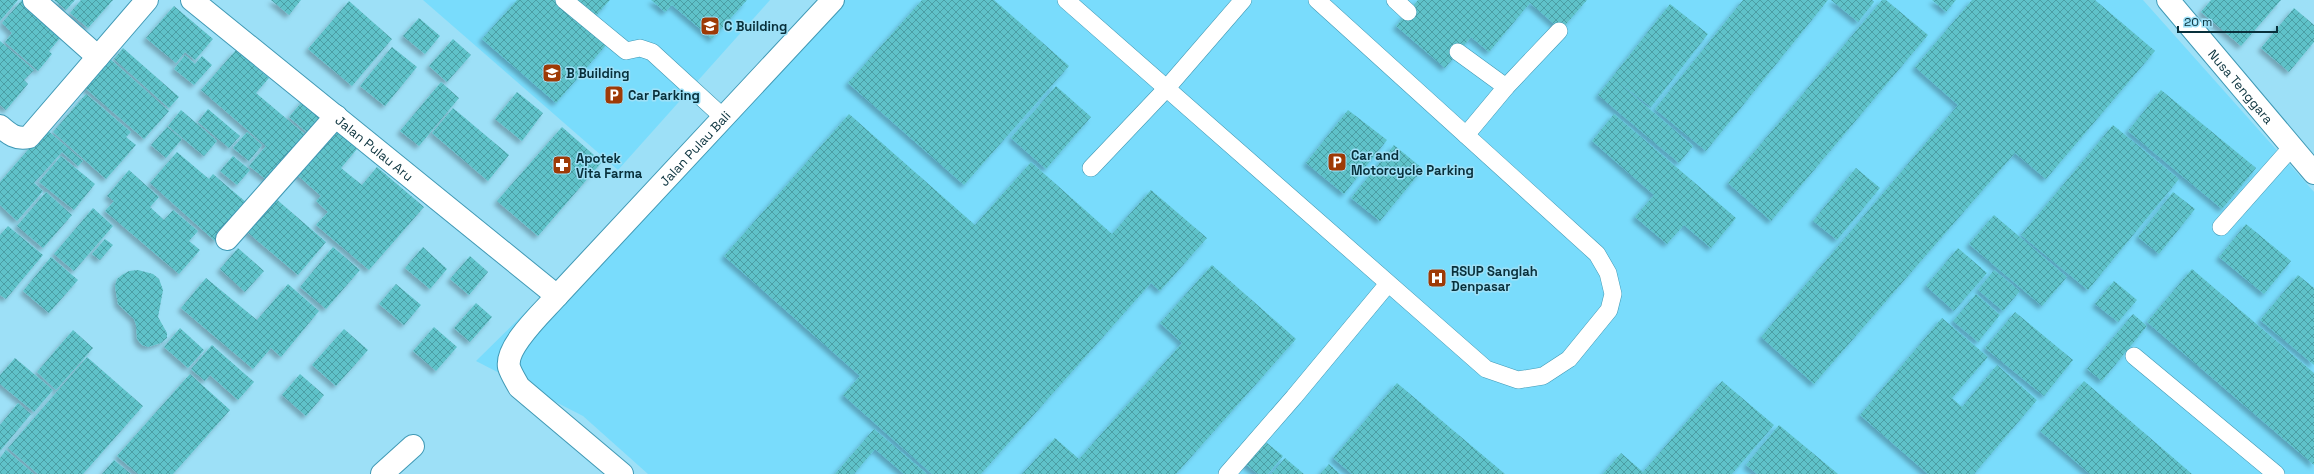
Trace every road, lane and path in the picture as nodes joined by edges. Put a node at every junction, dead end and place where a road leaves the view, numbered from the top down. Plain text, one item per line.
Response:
1 (34, 0) edge
2 (147, 0) edge
3 (192, 0) edge
4 (564, 0) edge
5 (833, 0) edge
6 (1066, 0) edge
7 (1243, 0) edge
8 (1317, 0) edge
9 (1395, 0) edge
10 (2168, 0) edge
11 (1408, 12) dead end
12 (1558, 32) dead end
13 (1458, 52) dead end
14 (98, 57) junction
15 (1506, 87) junction
16 (1166, 89) junction
17 (336, 116) junction
18 (724, 118) junction
19 (0, 126) edge
20 (1466, 135) junction
21 (2291, 148) junction
22 (1091, 168) dead end
23 (2314, 173) edge
24 (2221, 227) dead end
25 (227, 239) dead end
26 (1387, 285) junction
27 (557, 296) junction
28 (2134, 356) dead end
29 (414, 446) dead end
30 (382, 474) edge
31 (622, 474) edge
32 (1227, 474) edge
33 (2276, 474) edge

1 - 14 street
2 - 14 street
3 - 17 street, Jalan Pulau Aru
4 - 18 lane
5 - 18 street, Jalan Pulau Bali
6 - 16 lane
7 - 16 lane
8 - 20 lane
9 - 11 lane
10 - 21 street, Nusa Tenggara
12 - 15 lane
13 - 15 lane
14 - 19 street
15 - 20 lane
16 - 22 lane
16 - 26 lane
17 - 25 street
17 - 27 street, Jalan Pulau Aru
18 - 27 street, Jalan Pulau Bali
20 - 26 lane
21 - 23 street, Nusa Tenggara
21 - 24 lane
26 - 32 lane
27 - 31 street, Jalan Pulau Bali
28 - 33 lane
29 - 30 street

